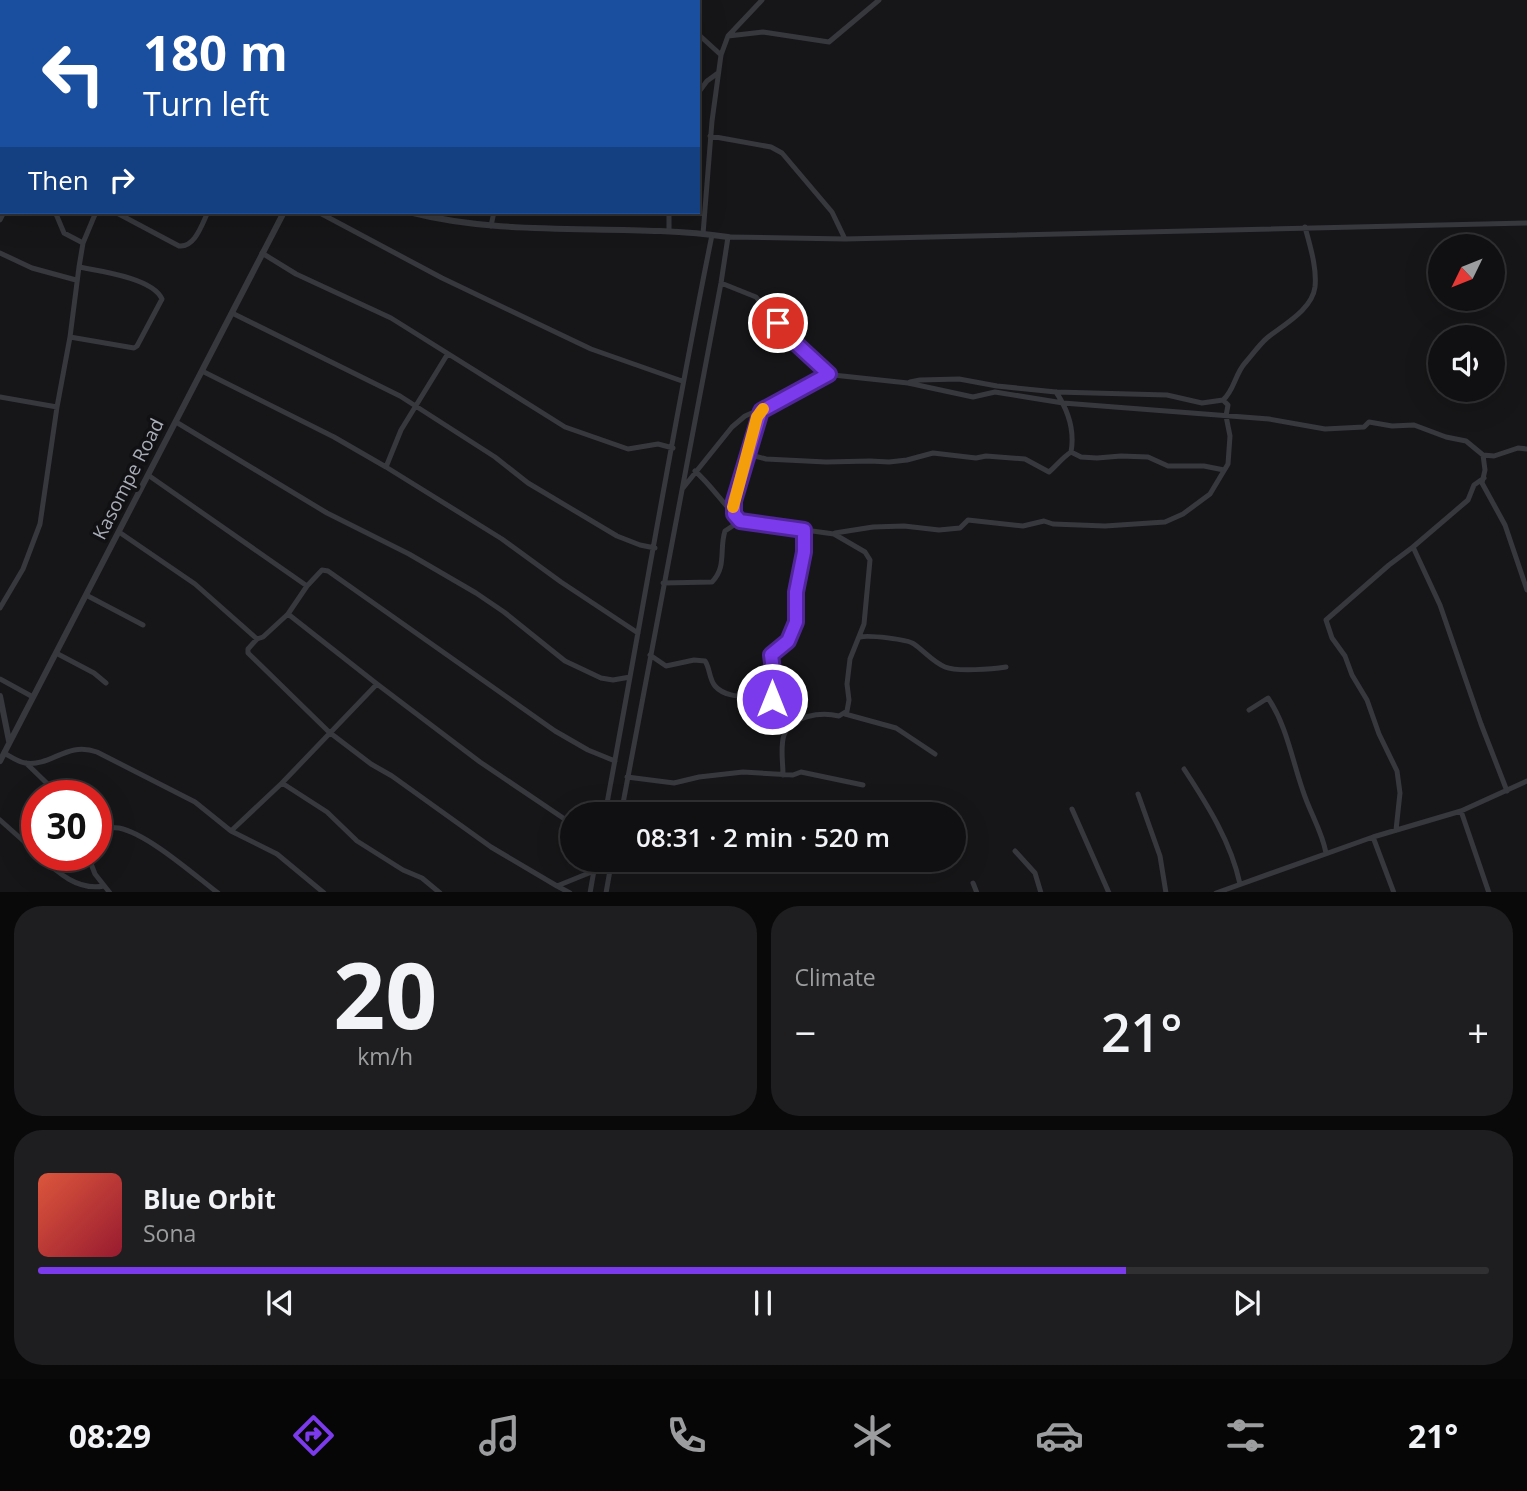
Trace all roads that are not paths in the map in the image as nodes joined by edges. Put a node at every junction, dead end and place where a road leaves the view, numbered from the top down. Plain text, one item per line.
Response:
1 (762, 0) edge
2 (879, 0) edge
3 (700, 36) edge
4 (728, 36) junction
5 (721, 55) junction
6 (718, 73) junction
7 (700, 90) edge
8 (710, 136) junction
9 (55, 214) dead end
10 (95, 214) edge
11 (119, 214) edge
12 (207, 214) edge
13 (283, 214) edge
14 (322, 214) edge
15 (417, 214) edge
16 (494, 214) edge
17 (669, 214) edge
18 (699, 214) edge
19 (704, 218) junction
20 (1527, 223) edge
21 (491, 226) junction
22 (1305, 227) junction
23 (668, 230) junction
24 (703, 234) junction
25 (712, 235) junction
26 (728, 237) junction
27 (845, 239) junction
28 (83, 243) junction
29 (0, 253) edge
30 (262, 253) junction
31 (79, 267) junction
32 (76, 280) junction
33 (721, 283) junction
34 (232, 313) junction
35 (70, 337) junction
36 (447, 355) junction
37 (202, 371) junction
38 (829, 374) junction
39 (682, 381) junction
40 (908, 383) junction
41 (1056, 392) junction
42 (0, 397) edge
43 (1223, 400) junction
44 (1063, 403) junction
45 (416, 406) junction
46 (57, 407) junction
47 (765, 407) junction
48 (1226, 416) junction
49 (176, 422) junction
50 (673, 447) junction
51 (1527, 449) edge
52 (1071, 452) junction
53 (747, 454) junction
54 (1483, 455) junction
55 (386, 467) junction
56 (1224, 470) junction
57 (695, 471) junction
58 (148, 475) junction
59 (1483, 478) junction
60 (681, 491) junction
61 (734, 514) junction
62 (740, 521) junction
63 (804, 530) junction
64 (119, 532) junction
65 (834, 534) junction
66 (1413, 547) junction
67 (654, 548) junction
68 (663, 583) junction
69 (307, 586) junction
70 (1527, 590) edge
71 (3, 594) edge
72 (86, 595) junction
73 (0, 608) edge
74 (288, 614) junction
75 (143, 625) dead end
76 (638, 633) junction
77 (860, 637) junction
78 (257, 639) junction
79 (56, 653) junction
80 (650, 655) junction
81 (1006, 667) dead end
82 (630, 677) junction
83 (0, 679) edge
84 (106, 683) dead end
85 (377, 684) junction
86 (0, 696) edge
87 (33, 696) junction
88 (772, 699) junction
89 (1249, 710) dead end
90 (845, 714) junction
91 (798, 722) junction
92 (330, 732) junction
93 (9, 743) junction
94 (4, 753) junction
95 (935, 754) dead end
96 (0, 761) edge
97 (615, 761) junction
98 (26, 763) junction
99 (1184, 769) dead end
100 (783, 775) junction
101 (628, 777) junction
102 (44, 780) edge
103 (1527, 782) edge
104 (282, 783) junction
105 (863, 785) dead end
106 (1507, 791) junction
107 (1138, 794) dead end
108 (607, 802) edge
109 (623, 802) edge
110 (1072, 808) dead end
111 (1461, 811) junction
112 (560, 816) edge
113 (0, 820) edge
114 (112, 828) edge
115 (1396, 830) junction
116 (231, 831) junction
117 (1373, 837) junction
118 (21, 839) edge
119 (1015, 851) dead end
120 (1326, 853) junction
121 (57, 871) edge
122 (94, 871) edge
123 (592, 872) edge
124 (594, 872) edge
125 (610, 872) edge
126 (973, 883) dead end
127 (1240, 884) junction
128 (104, 886) junction
129 (557, 886) junction
130 (110, 892) edge
131 (218, 892) edge
132 (324, 892) edge
133 (440, 892) edge
134 (570, 892) edge
135 (590, 892) edge
136 (606, 892) edge
137 (977, 892) edge
138 (1041, 892) edge
139 (1109, 892) edge
140 (1166, 892) edge
141 (1216, 892) edge
142 (1394, 892) edge
143 (1489, 892) edge

1 - 4 street
2 - 4 street
3 - 5 street
4 - 5 street
5 - 6 street
6 - 7 street
6 - 8 street
8 - 19 street
8 - 27 street
9 - 28 street
10 - 28 street
11 - 12 street
13 - 30 street, Kasompe Road
14 - 39 street
15 - 21 street
16 - 21 street
17 - 23 street
18 - 19 street
19 - 24 street
20 - 22 street
21 - 23 street
22 - 27 street
22 - 43 street
23 - 24 street
24 - 25 street
25 - 26 street
25 - 39 street
26 - 27 street
26 - 33 street
28 - 31 street
29 - 32 street
30 - 34 street, Kasompe Road
30 - 36 street
31 - 32 street
31 - 35 street
32 - 35 street
33 - 38 street
33 - 60 street
34 - 37 street, Kasompe Road
34 - 45 street
35 - 46 street
36 - 45 street
36 - 50 street
37 - 49 street, Kasompe Road
37 - 55 street
38 - 40 street
38 - 47 street
39 - 50 street
40 - 41 street
40 - 44 street
41 - 43 street
41 - 44 street
42 - 46 street
43 - 48 street
44 - 48 street
44 - 52 street
45 - 55 street
45 - 67 street
46 - 71 street
47 - 53 street
47 - 57 street
48 - 54 street
48 - 56 street
49 - 58 street, Kasompe Road
49 - 82 street
50 - 67 street
51 - 54 street
52 - 53 street
52 - 56 street
53 - 61 street
54 - 59 street
55 - 76 street
56 - 65 street
57 - 60 street
57 - 61 street
58 - 64 street, Kasompe Road
58 - 69 street
59 - 66 street
59 - 70 street
60 - 68 street
61 - 62 street
62 - 63 street
62 - 68 street
63 - 65 street
63 - 88 street
64 - 72 street, Kasompe Road
64 - 78 street
65 - 77 street
66 - 106 street
66 - 115 street
67 - 76 street
68 - 80 street
69 - 74 street
69 - 97 street
71 - 73 street
72 - 75 street
72 - 79 street, Kasompe Road
74 - 78 street
74 - 85 street
76 - 82 street
77 - 81 street
77 - 90 street
78 - 92 street
79 - 84 street
79 - 87 street, Kasompe Road
80 - 88 street
80 - 101 street
82 - 97 street
83 - 87 street
85 - 92 street
85 - 112 street
86 - 93 street
87 - 93 street, Kasompe Road
88 - 91 street
89 - 120 street
90 - 91 street
90 - 95 street
91 - 100 street
92 - 104 street
92 - 129 street
93 - 94 street, Kasompe Road
94 - 96 street, Kasompe Road
94 - 98 street
97 - 108 street
98 - 102 street
98 - 116 street
99 - 127 street
100 - 101 street
100 - 105 street
101 - 109 street
103 - 106 street
104 - 116 street
104 - 133 street
106 - 111 street
107 - 140 street
110 - 139 street
111 - 115 street
111 - 143 street
113 - 118 street
114 - 131 street
115 - 117 street
116 - 132 street
117 - 120 street
117 - 142 street
119 - 138 street
120 - 127 street
121 - 128 street
122 - 128 street
123 - 129 street
124 - 135 street
125 - 136 street
126 - 137 street
127 - 141 street
128 - 130 street
129 - 134 street

